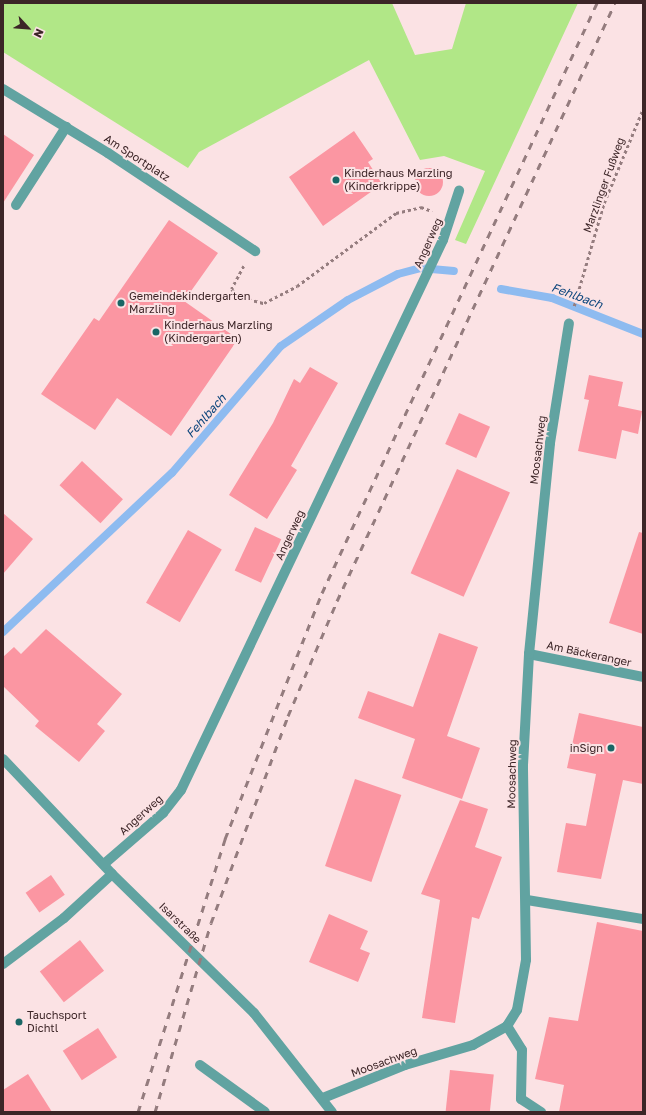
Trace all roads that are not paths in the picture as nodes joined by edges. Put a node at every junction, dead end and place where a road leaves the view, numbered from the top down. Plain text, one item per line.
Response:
1 (3, 89) edge
2 (66, 128) junction
3 (459, 191) dead end
4 (16, 205) dead end
5 (255, 251) road end
6 (569, 323) dead end
7 (529, 654) junction
8 (643, 677) edge
9 (3, 759) edge
10 (104, 864) junction
11 (112, 874) junction
12 (527, 900) junction
13 (643, 919) edge
14 (3, 964) edge
15 (507, 1026) junction
16 (200, 1065) dead end
17 (323, 1098) junction
18 (265, 1112) edge
19 (332, 1112) edge
20 (542, 1112) edge

1 - 2 street, Am Sportplatz
2 - 4 street
2 - 5 street, Am Sportplatz
3 - 10 street, Angerweg
6 - 7 street, Moosachweg
7 - 8 street, Am Bäckeranger
7 - 12 street, Moosachweg
9 - 10 street, Isarstraße
10 - 11 street, Isarstraße
11 - 14 street
11 - 17 street, Isarstraße
12 - 13 street
12 - 15 street, Moosachweg
15 - 17 street, Moosachweg
15 - 20 street
16 - 18 street
17 - 19 street, Isarstraße

